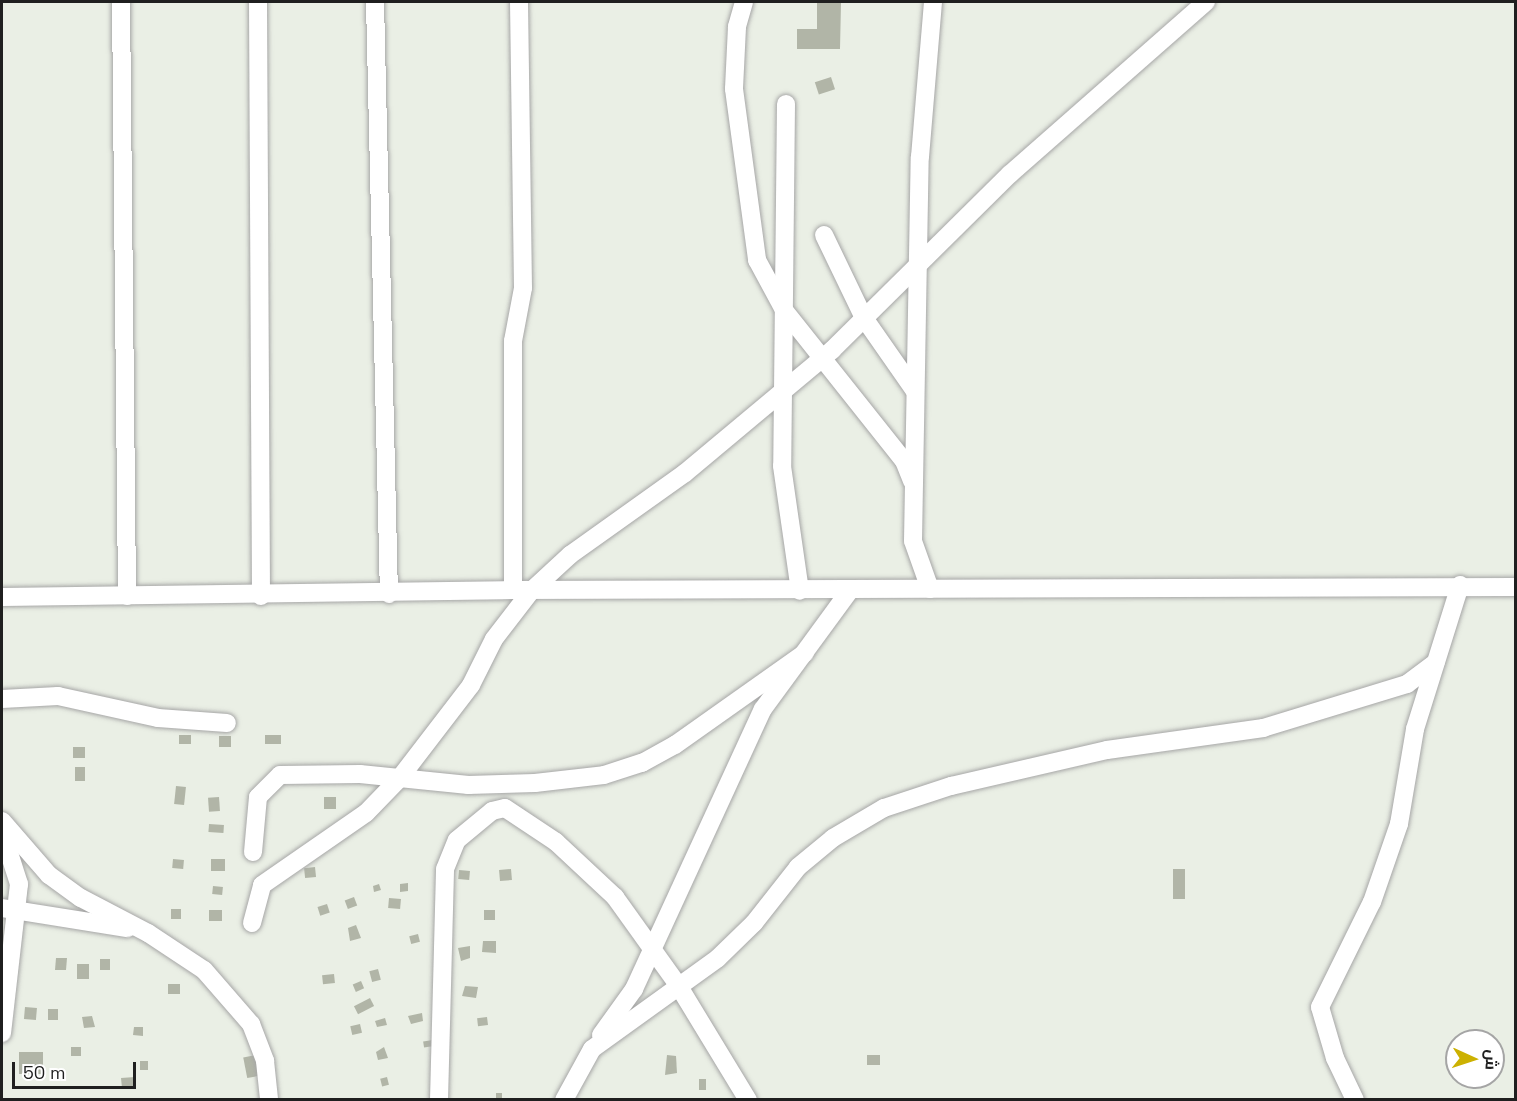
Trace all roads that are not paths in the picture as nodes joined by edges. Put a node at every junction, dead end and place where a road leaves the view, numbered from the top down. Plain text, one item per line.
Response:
1 (121, 2) edge
2 (258, 2) edge
3 (375, 2) edge
4 (519, 2) edge
5 (744, 2) edge
6 (933, 2) edge
7 (1206, 2) edge
8 (786, 104) dead end
9 (824, 235) dead end
10 (918, 265) junction
11 (784, 310) junction
12 (864, 318) junction
13 (821, 359) junction
14 (784, 391) junction
15 (915, 391) junction
16 (914, 485) junction
17 (1460, 585) junction
18 (1515, 587) edge
19 (930, 589) junction
20 (850, 590) junction
21 (522, 591) junction
22 (800, 591) junction
23 (389, 594) junction
24 (127, 596) junction
25 (261, 596) junction
26 (2, 597) edge
27 (805, 653) junction
28 (1436, 662) junction
29 (2, 699) edge
30 (227, 723) dead end
31 (399, 779) junction
32 (2, 821) edge
33 (2, 831) edge
34 (253, 852) dead end
35 (10, 910) edge
36 (252, 923) dead end
37 (148, 933) junction
38 (651, 948) junction
39 (678, 985) junction
40 (2, 1033) edge
41 (592, 1049) junction
42 (269, 1100) edge
43 (439, 1100) edge
44 (564, 1100) edge
45 (748, 1100) edge
46 (1355, 1100) edge

1 - 24 street
2 - 25 street
3 - 23 street
4 - 21 street
5 - 11 street
6 - 10 street
7 - 10 street
8 - 11 street
9 - 12 street
10 - 12 street
10 - 15 street
11 - 13 street
11 - 14 street
12 - 13 street
12 - 15 street
13 - 14 street
13 - 16 street
14 - 21 street
14 - 22 street
15 - 16 street
16 - 19 street
17 - 18 street
17 - 19 street
17 - 28 street
19 - 20 street
20 - 22 street
20 - 27 street
21 - 22 street
21 - 23 street
21 - 31 street
23 - 25 street
24 - 25 street
24 - 26 street
27 - 31 street
27 - 38 street
28 - 39 street
28 - 46 street
29 - 30 street
31 - 34 street
31 - 36 street
32 - 37 street
33 - 35 street
35 - 37 street
35 - 40 street
37 - 42 street
38 - 39 street
38 - 41 street
38 - 43 street
39 - 41 street
39 - 45 street
41 - 44 street

